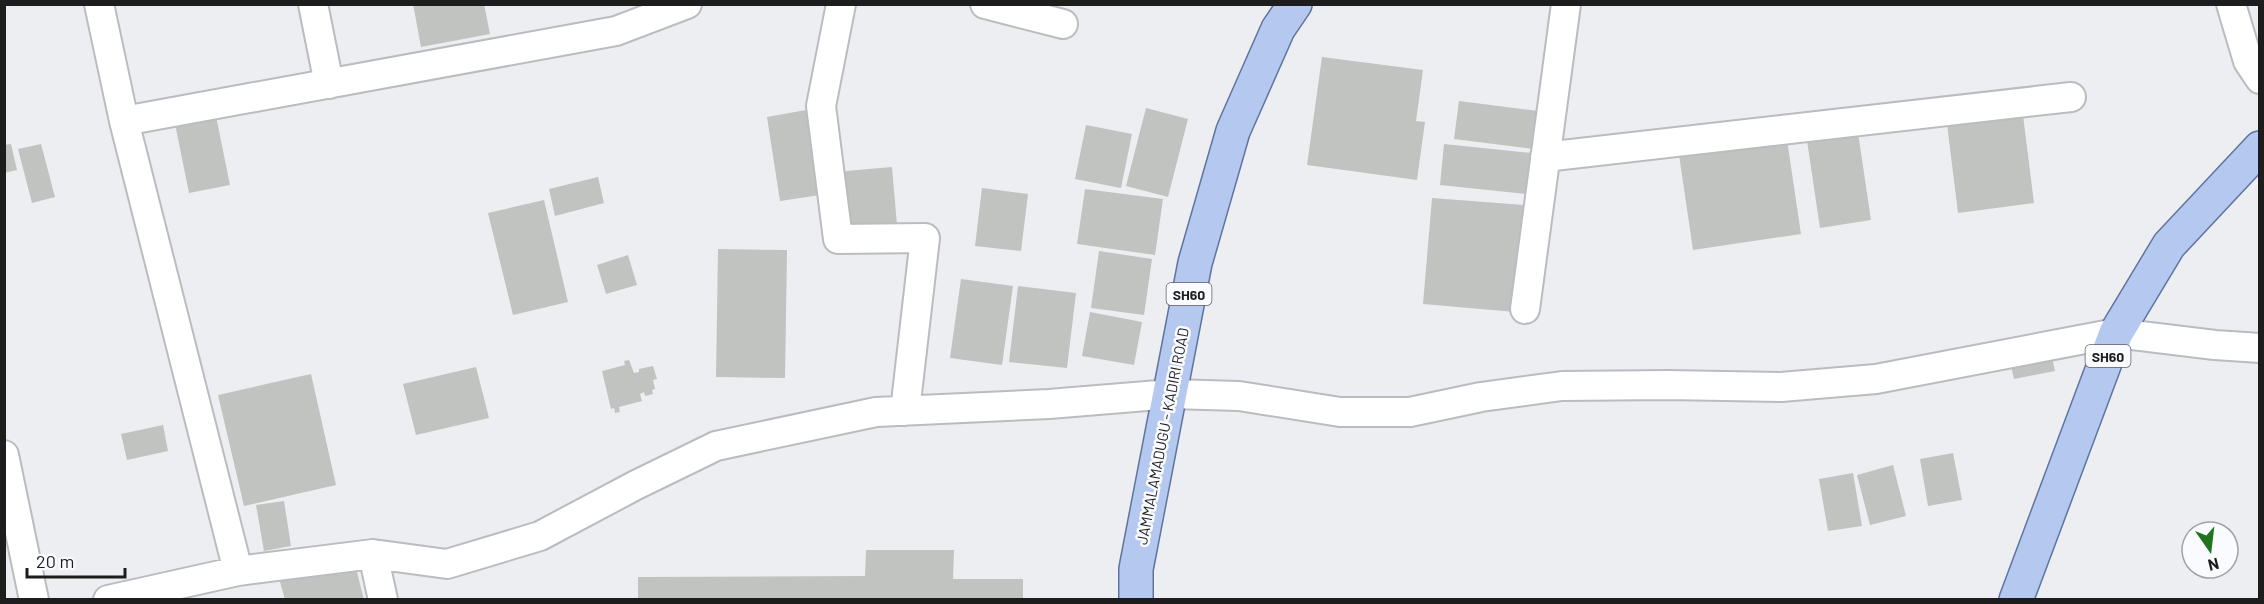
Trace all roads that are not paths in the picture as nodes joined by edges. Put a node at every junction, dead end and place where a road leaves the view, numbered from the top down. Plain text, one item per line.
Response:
1 (99, 4) edge
2 (313, 4) edge
3 (687, 4) edge
4 (841, 4) edge
5 (985, 4) edge
6 (1295, 4) edge
7 (1566, 4) edge
8 (2231, 4) edge
9 (1063, 24) dead end
10 (2259, 79) edge
11 (328, 84) junction
12 (2071, 97) dead end
13 (124, 121) junction
14 (2259, 148) edge
15 (1545, 157) junction
16 (1524, 309) dead end
17 (2116, 333) junction
18 (2259, 348) edge
19 (1170, 394) junction
20 (905, 411) junction
21 (4, 455) edge
22 (373, 554) junction
23 (238, 571) junction
24 (126, 598) edge
25 (34, 600) edge
26 (383, 600) edge
27 (1136, 600) edge
28 (2016, 600) edge

1 - 13 street
2 - 11 street
3 - 11 street
4 - 20 street
5 - 9 street
6 - 19 main road, JAMMALAMADUGU - KADIRI ROAD / SH60
7 - 15 street
8 - 10 street
11 - 13 street
12 - 15 street
13 - 23 street
14 - 17 main road, SH60
15 - 16 street
17 - 18 street
17 - 19 street
17 - 28 main road, SH60
19 - 20 street
19 - 27 main road, JAMMALAMADUGU - KADIRI ROAD / SH60
20 - 22 street
21 - 25 street
22 - 23 street
22 - 26 street
23 - 24 street

